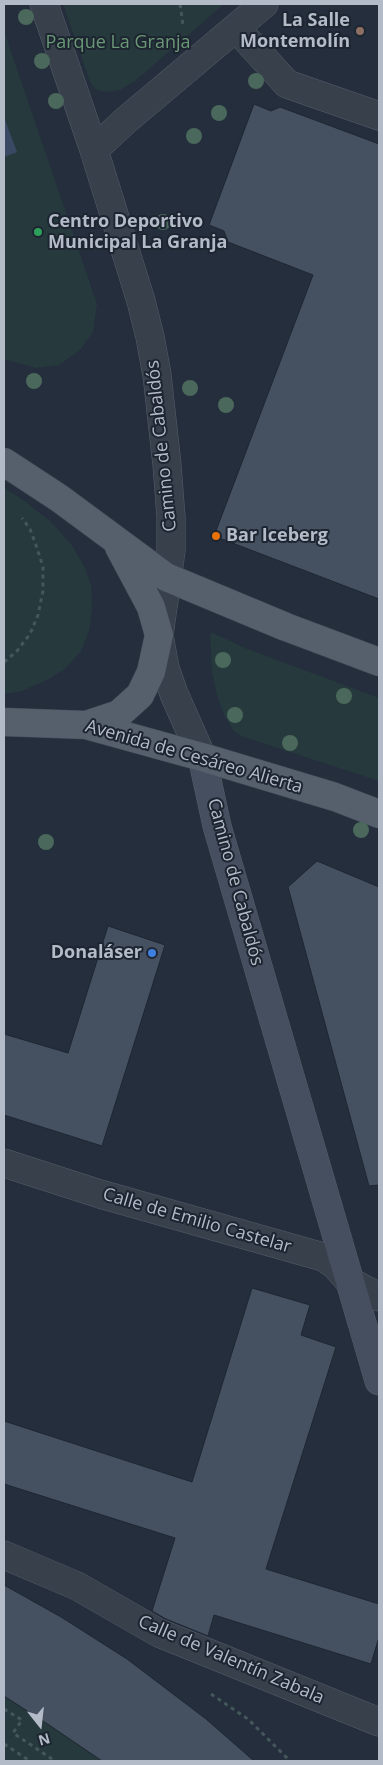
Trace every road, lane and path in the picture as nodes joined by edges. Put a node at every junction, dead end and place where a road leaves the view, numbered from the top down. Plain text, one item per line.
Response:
1 (44, 4) edge
2 (180, 4) edge
3 (264, 4) edge
4 (236, 28) junction
5 (183, 30) dead end
6 (379, 116) edge
7 (94, 150) junction
8 (4, 462) edge
9 (19, 514) dead end
10 (114, 538) junction
11 (166, 576) junction
12 (159, 635) junction
13 (4, 662) edge
14 (379, 662) edge
15 (4, 722) edge
16 (86, 725) junction
17 (202, 757) junction
18 (379, 814) edge
19 (4, 1163) edge
20 (349, 1281) junction
21 (379, 1297) edge
22 (379, 1381) edge
23 (4, 1555) edge
24 (208, 1692) dead end
25 (4, 1709) edge
26 (379, 1722) edge
27 (4, 1744) edge
28 (30, 1761) edge
29 (55, 1761) edge
30 (290, 1761) edge

1 - 7 street, Camino de Cabaldós
2 - 5 path
3 - 4 street
4 - 6 street
4 - 7 street
7 - 11 street, Camino de Cabaldós
8 - 10 main road
9 - 13 path
10 - 11 main road
10 - 12 main road
11 - 12 street, Camino de Cabaldós
11 - 14 main road
12 - 16 main road
12 - 17 street, Camino de Cabaldós
15 - 16 main road, Avenida de Cesáreo Alierta
16 - 17 main road, Avenida de Cesáreo Alierta
17 - 18 main road, Avenida de Cesáreo Alierta
17 - 20 street, Camino de Cabaldós
19 - 20 street, Calle de Emilio Castelar
20 - 21 street, Calle de Emilio Castelar
20 - 22 street, Camino de Cabaldós
23 - 26 street, Calle de Valentín Zabala
24 - 30 path
25 - 29 path
27 - 28 path

